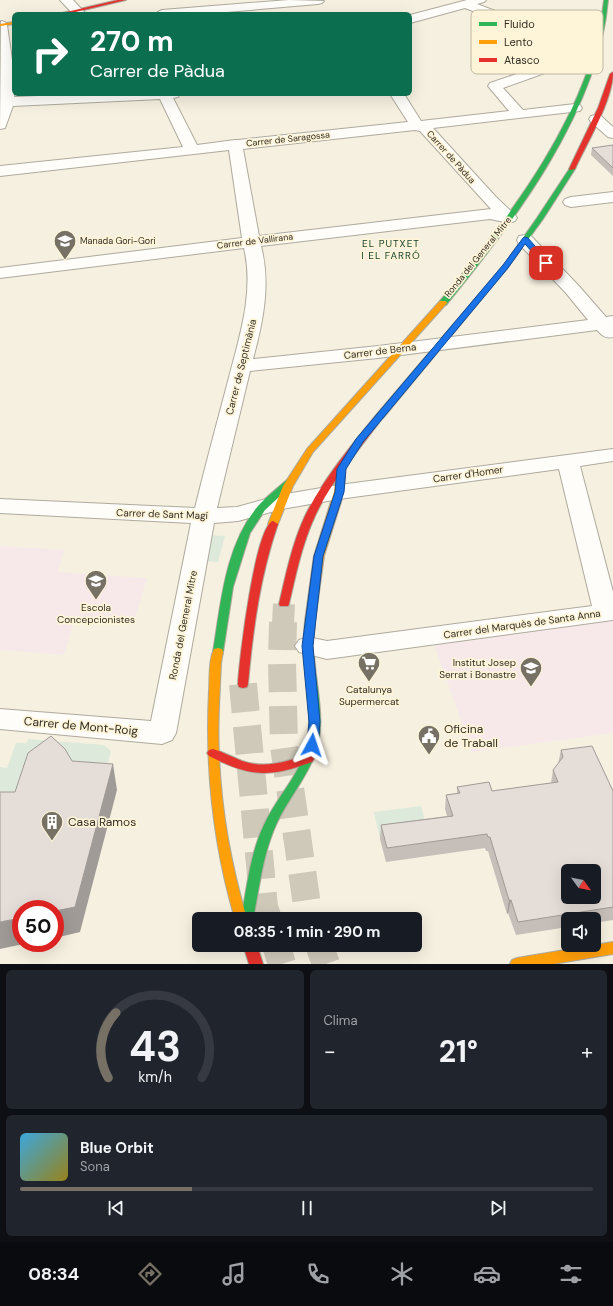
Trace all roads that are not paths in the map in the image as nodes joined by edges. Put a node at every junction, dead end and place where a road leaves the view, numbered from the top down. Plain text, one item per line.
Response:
1 (66, 0) edge
2 (124, 0) edge
3 (318, 0) edge
4 (481, 0) edge
5 (606, 0) edge
6 (466, 4) junction
7 (327, 10) dead end
8 (482, 10) edge
9 (79, 12) edge
10 (184, 12) edge
11 (412, 18) edge
12 (12, 23) edge
13 (0, 25) edge
14 (603, 25) edge
15 (7, 74) edge
16 (530, 74) edge
17 (589, 74) edge
18 (613, 74) edge
19 (120, 96) edge
20 (168, 96) edge
21 (398, 96) edge
22 (3, 101) edge
23 (575, 108) junction
24 (603, 111) edge
25 (519, 114) junction
26 (0, 125) edge
27 (418, 126) junction
28 (613, 134) edge
29 (236, 144) junction
30 (192, 150) junction
31 (0, 171) edge
32 (613, 198) edge
33 (571, 202) dead end
34 (511, 221) junction
35 (523, 237) junction
36 (251, 241) junction
37 (0, 273) edge
38 (607, 323) edge
39 (613, 338) edge
40 (440, 344) junction
41 (402, 348) junction
42 (241, 366) junction
43 (613, 455) edge
44 (568, 461) junction
45 (341, 469) junction
46 (291, 481) junction
47 (331, 493) junction
48 (271, 505) junction
49 (0, 506) edge
50 (204, 516) junction
51 (284, 604) tunnel mouth
52 (308, 646) junction
53 (244, 684) tunnel mouth
54 (0, 719) edge
55 (162, 734) joint
56 (214, 753) junction
57 (308, 759) junction
58 (239, 912) edge
59 (248, 912) edge
60 (613, 948) edge
61 (252, 952) edge
62 (256, 964) edge
63 (517, 964) edge

1 - 9 street
2 - 9 main road
3 - 7 street
3 - 10 street
4 - 6 street
5 - 14 main road, Ronda del General Mitre
6 - 8 street
6 - 11 street
12 - 13 main road
13 - 15 street
15 - 22 street
16 - 25 street
17 - 23 main road, Ronda del General Mitre
18 - 24 main road
19 - 22 street
20 - 30 street
21 - 27 street, Carrer de Pàdua
22 - 26 street
23 - 25 street, Carrer de Saragossa
23 - 34 main road, Ronda del General Mitre
24 - 28 street
24 - 35 main road
25 - 27 street, Carrer de Saragossa
27 - 29 street, Carrer de Saragossa
27 - 34 street, Carrer de Pàdua
29 - 30 street, Carrer de Saragossa
29 - 36 street, Carrer de Septimània
30 - 31 street, Carrer de Saragossa
32 - 33 street
34 - 36 street, Carrer de Vallirana
34 - 41 main road, Ronda del General Mitre
35 - 38 street
35 - 40 main road
36 - 37 street, Carrer de Vallirana
36 - 42 street, Carrer de Septimània
38 - 39 street
38 - 40 street, Carrer de Berna
40 - 41 street, Carrer de Berna
40 - 45 main road
41 - 42 street, Carrer de Berna
41 - 46 main road, Ronda del General Mitre
42 - 50 street, Carrer de Septimània
43 - 44 street, Carrer d'Homer
44 - 47 street, Carrer d'Homer
44 - 52 street, Carrer del Marquès de Santa Anna
45 - 47 main road
45 - 47 main road
46 - 48 main road, Ronda del General Mitre
46 - 48 main road, Ronda del General Mitre
47 - 48 street, Carrer de Sant Magí
47 - 51 main road
47 - 52 main road
48 - 50 street, Carrer de Sant Magí
48 - 53 main road, Ronda del General Mitre
48 - 56 main road, Ronda del General Mitre
49 - 50 street, Carrer de Sant Magí
50 - 55 street, Ronda del General Mitre
52 - 57 main road
54 - 55 street, Carrer de Mont-Roig
56 - 57 main road
56 - 58 main road, Ronda del General Mitre
57 - 59 main road
60 - 63 main road
61 - 62 main road

